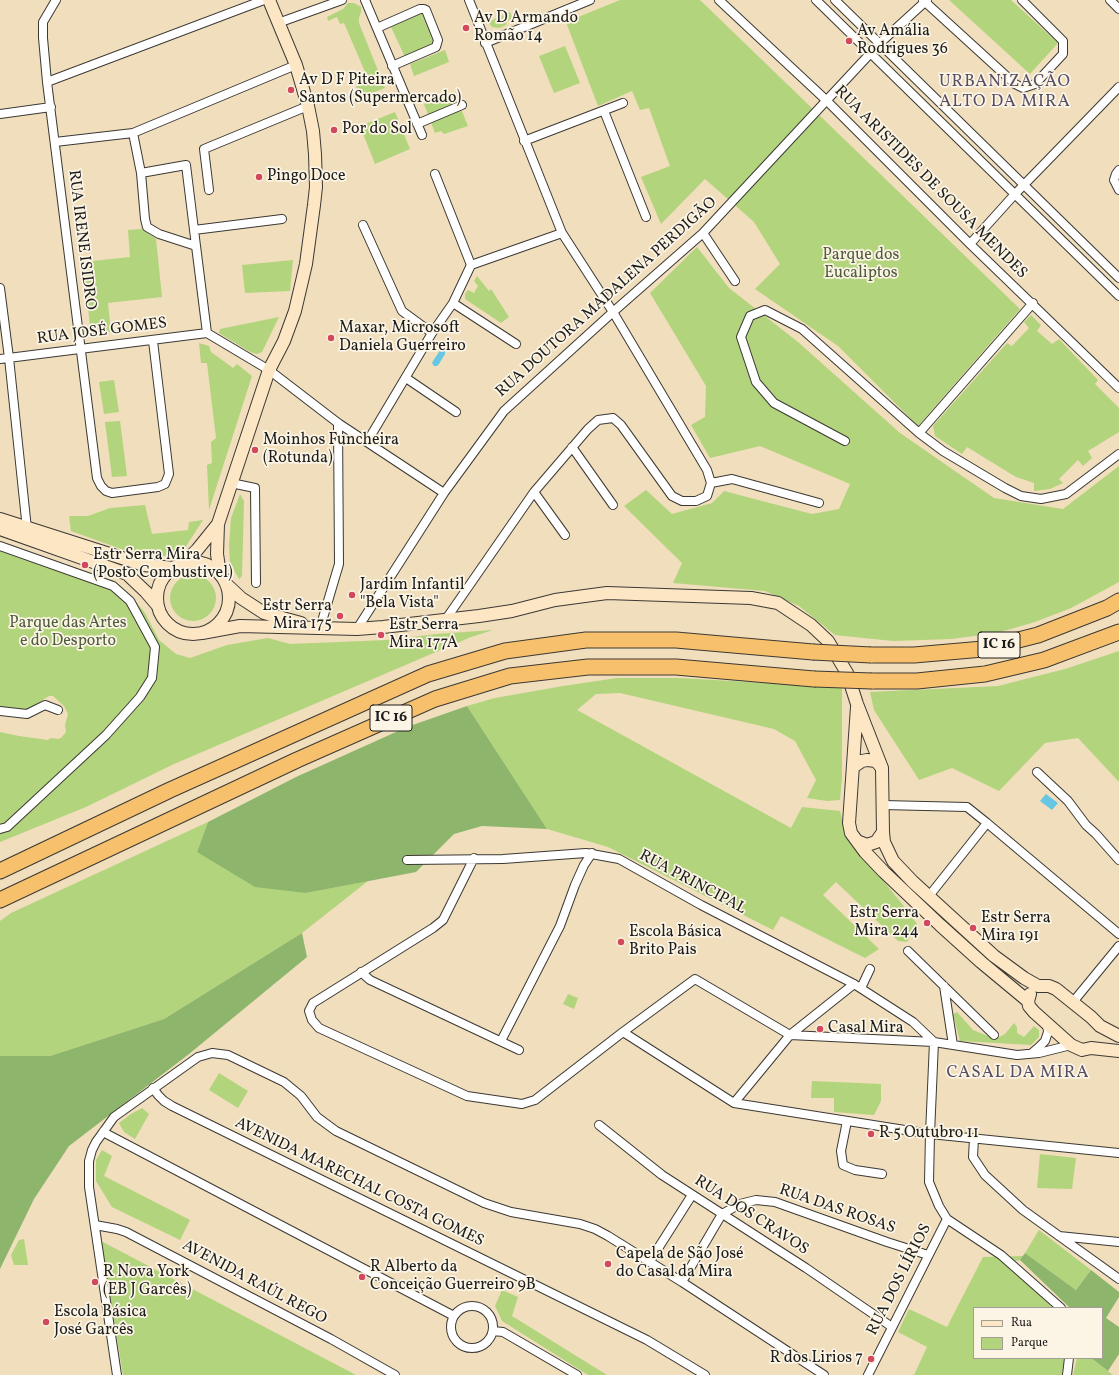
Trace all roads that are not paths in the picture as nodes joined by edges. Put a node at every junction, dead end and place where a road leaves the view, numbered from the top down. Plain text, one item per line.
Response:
1 (56, 0) edge
2 (264, 0) edge
3 (269, 0) edge
4 (342, 0) edge
5 (365, 0) edge
6 (469, 0) edge
7 (590, 0) edge
8 (719, 0) edge
9 (816, 0) edge
10 (835, 0) edge
11 (1022, 0) edge
12 (1110, 0) edge
13 (925, 1) edge
14 (1119, 9) edge
15 (278, 23) junction
16 (377, 28) junction
17 (485, 43) junction
18 (880, 43) junction
19 (870, 53) junction
20 (296, 65) junction
21 (392, 66) junction
22 (47, 82) junction
23 (1119, 87) edge
24 (826, 100) junction
25 (623, 103) dead end
26 (462, 105) dead end
27 (308, 106) junction
28 (51, 108) junction
29 (604, 111) junction
30 (0, 114) edge
31 (417, 124) junction
32 (132, 133) junction
33 (422, 135) dead end
34 (524, 141) junction
35 (55, 142) junction
36 (1119, 170) edge
37 (141, 173) junction
38 (435, 174) dead end
39 (1025, 185) junction
40 (209, 190) dead end
41 (1119, 190) edge
42 (1015, 194) junction
43 (646, 217) dead end
44 (282, 219) dead end
45 (363, 225) dead end
46 (194, 230) junction
47 (562, 233) junction
48 (703, 233) junction
49 (970, 244) junction
50 (196, 246) junction
51 (471, 265) junction
52 (1119, 278) edge
53 (735, 280) dead end
54 (0, 288) edge
55 (1119, 296) edge
56 (453, 303) junction
57 (1033, 303) junction
58 (613, 312) junction
59 (207, 333) junction
60 (432, 333) junction
61 (153, 341) junction
62 (516, 344) dead end
63 (80, 348) junction
64 (9, 358) junction
65 (0, 359) edge
66 (269, 370) junction
67 (406, 378) junction
68 (1119, 388) edge
69 (456, 412) dead end
70 (338, 423) junction
71 (918, 433) junction
72 (845, 441) dead end
73 (367, 442) junction
74 (572, 446) junction
75 (1119, 454) edge
76 (231, 483) junction
77 (711, 483) junction
78 (534, 492) junction
79 (444, 493) junction
80 (819, 503) dead end
81 (613, 505) dead end
82 (0, 519) edge
83 (218, 524) junction
84 (27, 529) junction
85 (0, 530) edge
86 (565, 535) dead end
87 (0, 546) edge
88 (178, 566) junction
89 (223, 579) junction
90 (256, 583) dead end
91 (1119, 601) edge
92 (158, 606) junction
93 (446, 619) junction
94 (320, 628) junction
95 (357, 629) junction
96 (1119, 632) edge
97 (202, 633) junction
98 (857, 704) junction
99 (58, 710) dead end
100 (0, 711) edge
101 (852, 767) junction
102 (882, 768) junction
103 (1037, 772) dead end
104 (883, 805) junction
105 (987, 823) junction
106 (0, 829) edge
107 (883, 832) junction
108 (857, 841) junction
109 (592, 853) junction
110 (474, 858) junction
111 (407, 860) dead end
112 (1119, 860) edge
113 (0, 871) edge
114 (929, 896) junction
115 (0, 900) edge
116 (1119, 934) edge
117 (1119, 946) edge
118 (908, 951) dead end
119 (870, 969) dead end
120 (361, 972) junction
121 (857, 986) junction
122 (944, 986) junction
123 (1038, 986) junction
124 (1028, 1001) junction
125 (1073, 1002) junction
126 (1048, 1024) junction
127 (1100, 1026) junction
128 (623, 1032) junction
129 (790, 1035) junction
130 (994, 1035) dead end
131 (1119, 1036) edge
132 (501, 1042) junction
133 (934, 1042) junction
134 (953, 1045) junction
135 (1071, 1045) junction
136 (1091, 1048) junction
137 (518, 1050) dead end
138 (1119, 1051) edge
139 (1028, 1055) junction
140 (153, 1088) junction
141 (734, 1103) junction
142 (847, 1120) junction
143 (599, 1125) dead end
144 (103, 1132) junction
145 (930, 1134) junction
146 (974, 1138) junction
147 (1119, 1153) edge
148 (882, 1174) dead end
149 (692, 1195) junction
150 (722, 1214) junction
151 (947, 1220) junction
152 (95, 1226) junction
153 (1058, 1236) junction
154 (1119, 1242) edge
155 (928, 1255) junction
156 (650, 1261) junction
157 (1119, 1279) edge
158 (682, 1282) junction
159 (1060, 1307) edge
160 (454, 1316) junction
161 (892, 1327) junction
162 (493, 1331) junction
163 (1069, 1359) edge
164 (117, 1375) edge
165 (396, 1375) edge
166 (577, 1375) edge
167 (705, 1375) edge
168 (824, 1375) edge
169 (868, 1375) edge
170 (1067, 1375) edge

1 - 22 street, RUA IRENE ISIDRO
2 - 22 street
3 - 15 street
4 - 15 street
5 - 16 street
6 - 17 street
7 - 17 street
8 - 24 street, RUA ARISTIDES DE SOUSA MENDES
9 - 19 street
10 - 18 street
11 - 13 street
12 - 14 street
13 - 18 street, RUA DOUTORA MADALENA PERDIGÃO
15 - 20 street
16 - 21 street
16 - 21 street
17 - 34 street
18 - 19 street, RUA DOUTORA MADALENA PERDIGÃO
18 - 39 street
19 - 24 street, RUA DOUTORA MADALENA PERDIGÃO
19 - 42 street
20 - 27 street
20 - 32 street
21 - 31 street
22 - 28 street, RUA IRENE ISIDRO
23 - 39 street
24 - 48 street, RUA DOUTORA MADALENA PERDIGÃO
24 - 49 street, RUA ARISTIDES DE SOUSA MENDES
25 - 29 street
26 - 31 street
27 - 40 street
27 - 66 street
28 - 30 street
28 - 35 street, RUA IRENE ISIDRO
29 - 34 street
29 - 43 street
31 - 33 street
32 - 35 street
32 - 37 street
34 - 47 street
35 - 63 street, RUA IRENE ISIDRO
36 - 41 street
37 - 46 street
37 - 50 street
38 - 51 street
39 - 42 street
39 - 52 street
42 - 49 street
42 - 55 street
44 - 46 street
45 - 60 street
46 - 50 street
47 - 51 street
47 - 58 street
48 - 53 street
48 - 58 street, RUA DOUTORA MADALENA PERDIGÃO
49 - 57 street, RUA ARISTIDES DE SOUSA MENDES
50 - 59 street
51 - 56 street
54 - 64 street
56 - 60 street
56 - 62 street
57 - 68 street, RUA ARISTIDES DE SOUSA MENDES
57 - 71 street
58 - 77 street
58 - 79 street, RUA DOUTORA MADALENA PERDIGÃO
59 - 61 street, RUA JOSÉ GOMES
59 - 66 street
60 - 67 street
61 - 63 street, RUA JOSÉ GOMES
61 - 63 street, RUA IRENE ISIDRO
63 - 64 street, RUA JOSÉ GOMES
64 - 65 street, RUA JOSÉ GOMES
64 - 84 street
66 - 70 street
66 - 76 street
67 - 69 street
67 - 73 street
70 - 73 street
70 - 94 street
71 - 72 street
71 - 75 street
73 - 79 street
74 - 77 street
74 - 78 street
74 - 81 street
76 - 83 street
76 - 90 street
77 - 80 street
78 - 86 street
78 - 93 street
79 - 95 street, RUA DOUTORA MADALENA PERDIGÃO
82 - 84 street
83 - 88 street
83 - 89 street
84 - 88 street
85 - 92 street
87 - 106 street
88 - 89 street
88 - 92 street
89 - 94 street
89 - 97 street
91 - 113 highway, IC 16, bridge
92 - 97 street
93 - 95 street
93 - 98 street
94 - 95 street
94 - 97 street
96 - 115 highway, IC 16, bridge
98 - 101 street
98 - 102 street
99 - 100 street
101 - 102 street
101 - 108 street
102 - 104 street
103 - 112 street
104 - 105 street
104 - 107 street
105 - 114 street
105 - 116 street
107 - 108 street
107 - 114 street
108 - 124 street
109 - 110 street, RUA PRINCIPAL
109 - 121 street, RUA PRINCIPAL
109 - 132 street
110 - 111 street, RUA PRINCIPAL
110 - 120 street
114 - 123 street
117 - 125 street
118 - 122 street
119 - 121 street
120 - 128 street
120 - 132 street
121 - 129 street
121 - 133 street, RUA PRINCIPAL
122 - 130 street
122 - 134 street
123 - 124 street
123 - 125 street
124 - 126 street
125 - 127 street
126 - 135 street
126 - 139 street
127 - 131 street
127 - 136 street
128 - 129 street
128 - 141 street
129 - 133 street
129 - 141 street
132 - 137 street
133 - 134 street
133 - 145 street
134 - 139 street
135 - 136 street
135 - 139 street
136 - 138 street
140 - 144 street
140 - 156 street
140 - 167 street, AVENIDA MARECHAL COSTA GOMES
141 - 142 street
142 - 145 street
142 - 148 street
143 - 149 street, RUA DOS CRAVOS
144 - 152 street
144 - 160 street
145 - 146 street
145 - 151 street
146 - 147 street
146 - 153 street
149 - 150 street, RUA DOS CRAVOS
149 - 156 street
150 - 155 street, RUA DAS ROSAS
150 - 158 street
150 - 161 street, RUA DOS CRAVOS
151 - 155 street, RUA DOS LÍRIOS
151 - 159 street
152 - 164 street
152 - 165 street, AVENIDA RAÚL REGO
153 - 154 street
153 - 157 street
155 - 161 street, RUA DOS LÍRIOS
156 - 158 street
158 - 168 street
160 - 162 street
160 - 162 street
161 - 169 street, RUA DOS LÍRIOS
162 - 166 street
163 - 170 street

